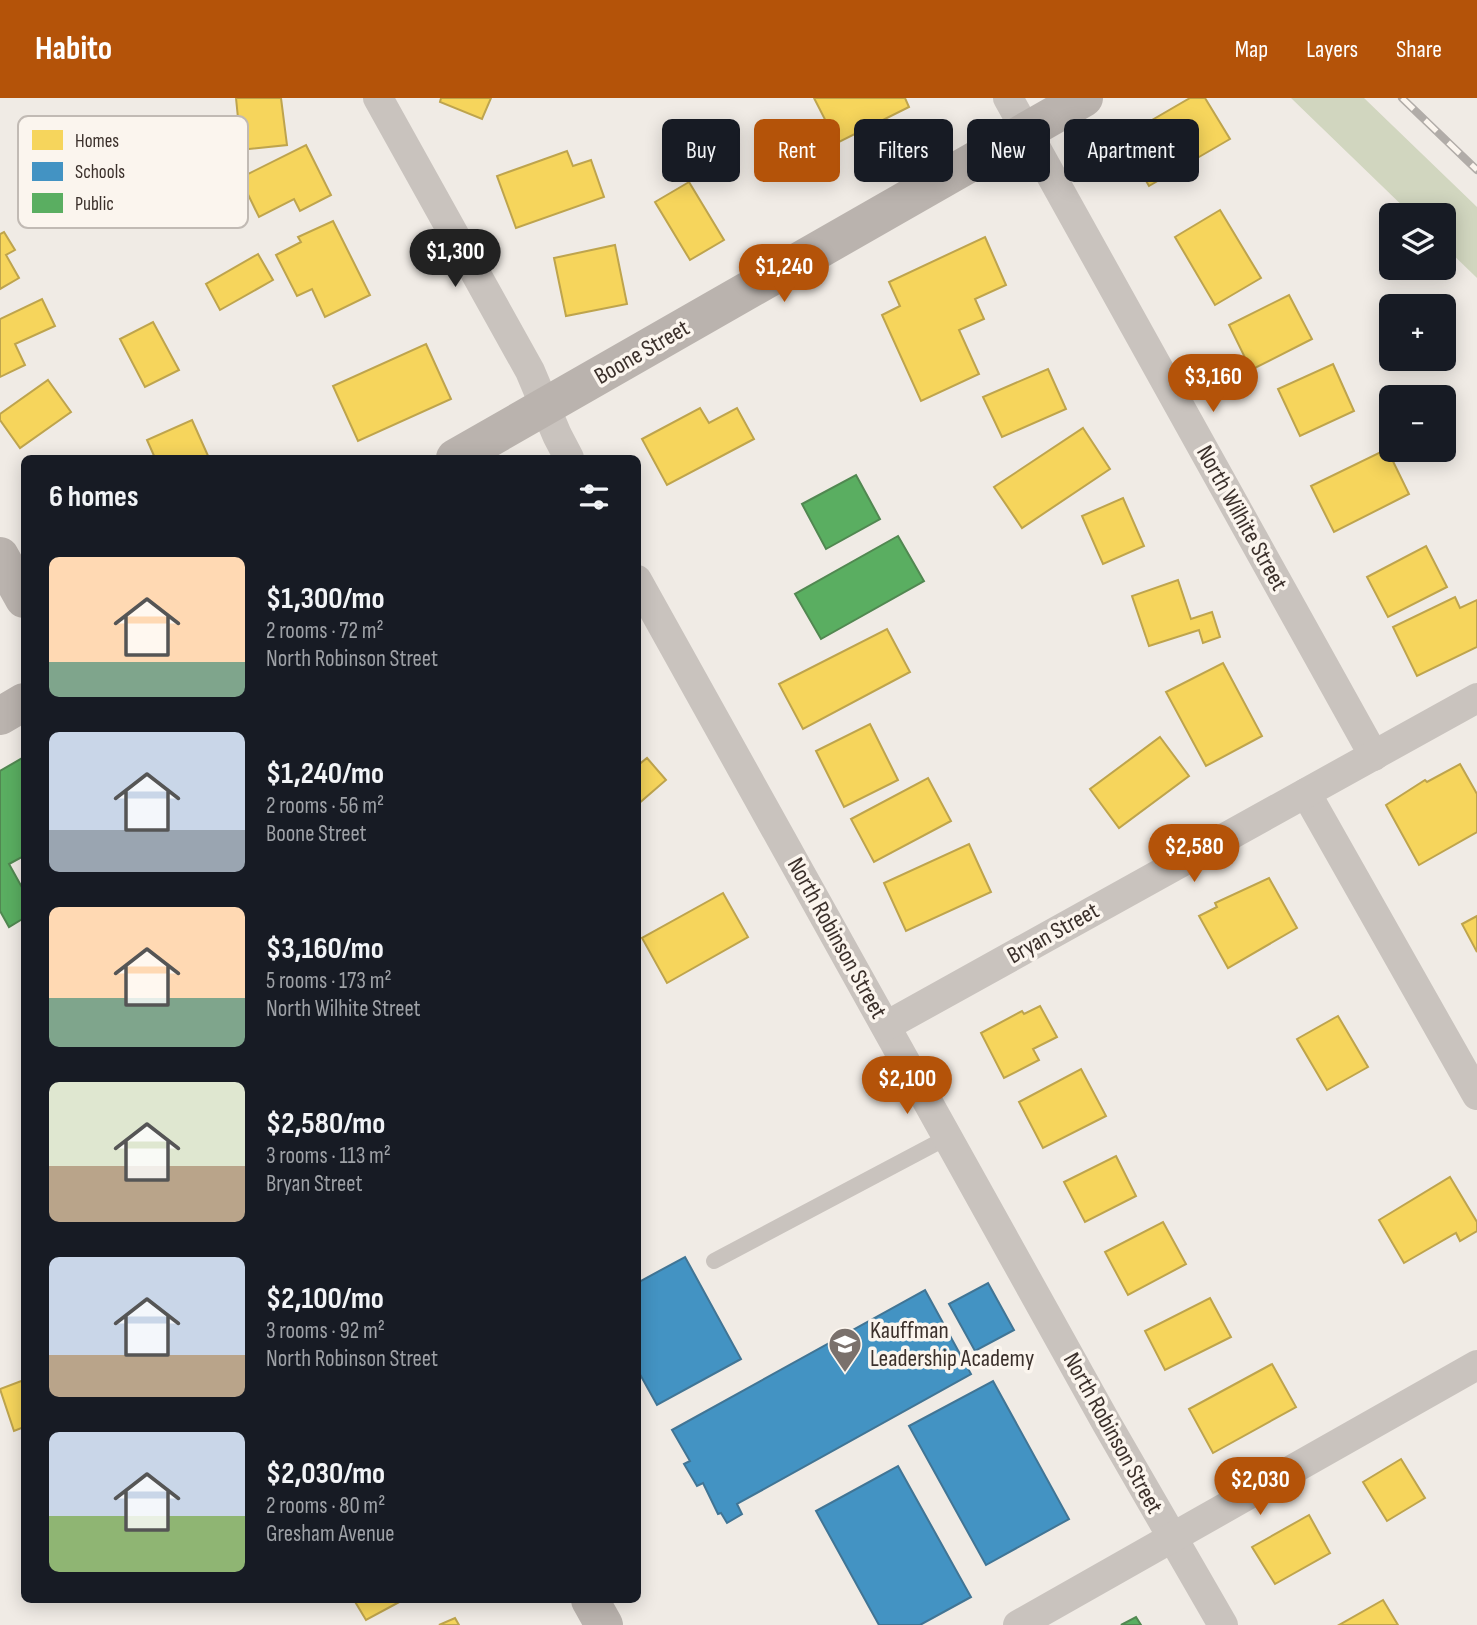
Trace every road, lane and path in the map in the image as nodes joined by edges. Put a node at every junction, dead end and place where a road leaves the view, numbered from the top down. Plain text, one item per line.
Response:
1 (378, 98) edge
2 (1008, 98) edge
3 (1084, 98) edge
4 (1019, 119) edge
5 (1047, 119) edge
6 (967, 165) edge
7 (1050, 174) edge
8 (546, 407) junction
9 (460, 455) edge
10 (567, 455) edge
11 (0, 555) edge
12 (641, 587) edge
13 (21, 593) edge
14 (1477, 698) edge
15 (21, 704) edge
16 (0, 716) edge
17 (1374, 755) junction
18 (1306, 793) junction
19 (886, 1026) junction
20 (1477, 1095) edge
21 (948, 1137) junction
22 (714, 1261) dead end
23 (1477, 1365) edge
24 (1171, 1538) junction
25 (592, 1603) edge
26 (604, 1625) edge
27 (1018, 1625) edge
28 (1223, 1625) edge

1 - 8 street
2 - 4 street, North Wilhite Street
3 - 5 street, Boone Street
6 - 8 street, Boone Street
7 - 17 street, North Wilhite Street
8 - 9 street, Boone Street
8 - 10 street
11 - 13 street
12 - 19 street, North Robinson Street
14 - 17 street, Bryan Street
15 - 16 street
17 - 18 street, Bryan Street
18 - 19 street, Bryan Street
18 - 20 street
19 - 21 street, North Robinson Street
21 - 22 lane
21 - 24 street, North Robinson Street
23 - 24 street
24 - 27 street
24 - 28 street, North Robinson Street
25 - 26 street

